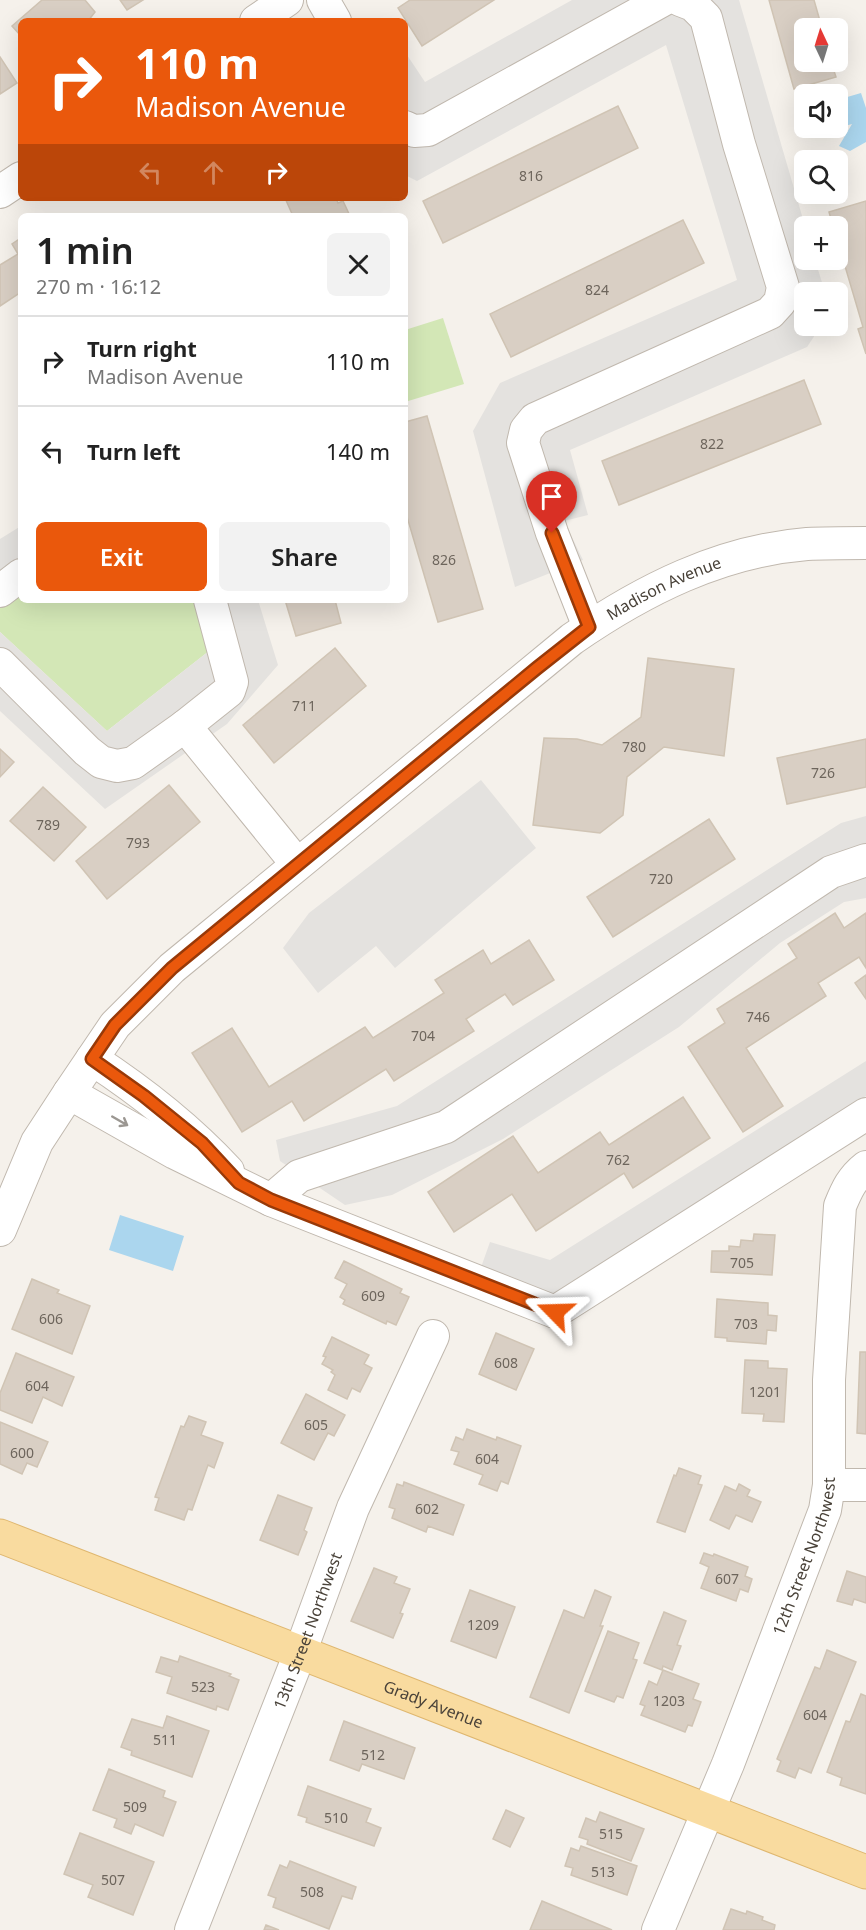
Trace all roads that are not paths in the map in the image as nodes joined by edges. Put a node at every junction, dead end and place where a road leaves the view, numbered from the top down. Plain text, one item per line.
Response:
1 (287, 0) edge
2 (322, 0) edge
3 (663, 0) edge
4 (680, 0) edge
5 (260, 18) edge
6 (333, 18) edge
7 (408, 128) edge
8 (18, 180) edge
9 (0, 192) edge
10 (866, 543) edge
11 (18, 577) edge
12 (0, 591) edge
13 (211, 603) edge
14 (589, 627) junction
15 (0, 664) edge
16 (185, 726) junction
17 (866, 860) edge
18 (297, 864) junction
19 (92, 1059) junction
20 (69, 1093) junction
21 (866, 1114) edge
22 (866, 1167) edge
23 (239, 1183) junction
24 (271, 1200) junction
25 (4, 1211) edge
26 (433, 1336) dead end
27 (829, 1485) junction
28 (866, 1485) edge
29 (0, 1536) edge
30 (300, 1653) junction
31 (707, 1810) junction
32 (866, 1872) edge
33 (191, 1930) edge
34 (658, 1930) edge

1 - 5 street
2 - 6 street
3 - 7 street
4 - 14 street
8 - 9 street
10 - 14 street, Madison Avenue
11 - 12 street
13 - 16 street
14 - 18 street, Madison Avenue
15 - 16 street
16 - 18 street
17 - 24 street
18 - 19 street, Madison Avenue
19 - 20 street, Madison Avenue
19 - 23 street
20 -> 23 street
20 - 25 street, Madison Avenue
21 - 24 street
22 - 27 street, 12th Street Northwest
23 - 24 street
26 - 30 street, 13th Street Northwest
27 - 28 street
27 - 31 street, 12th Street Northwest
29 - 30 main road, Grady Avenue
30 - 31 main road, Grady Avenue
30 - 33 street, 13th Street Northwest
31 - 32 main road, Grady Avenue
31 - 34 street, 12th Street Northwest

